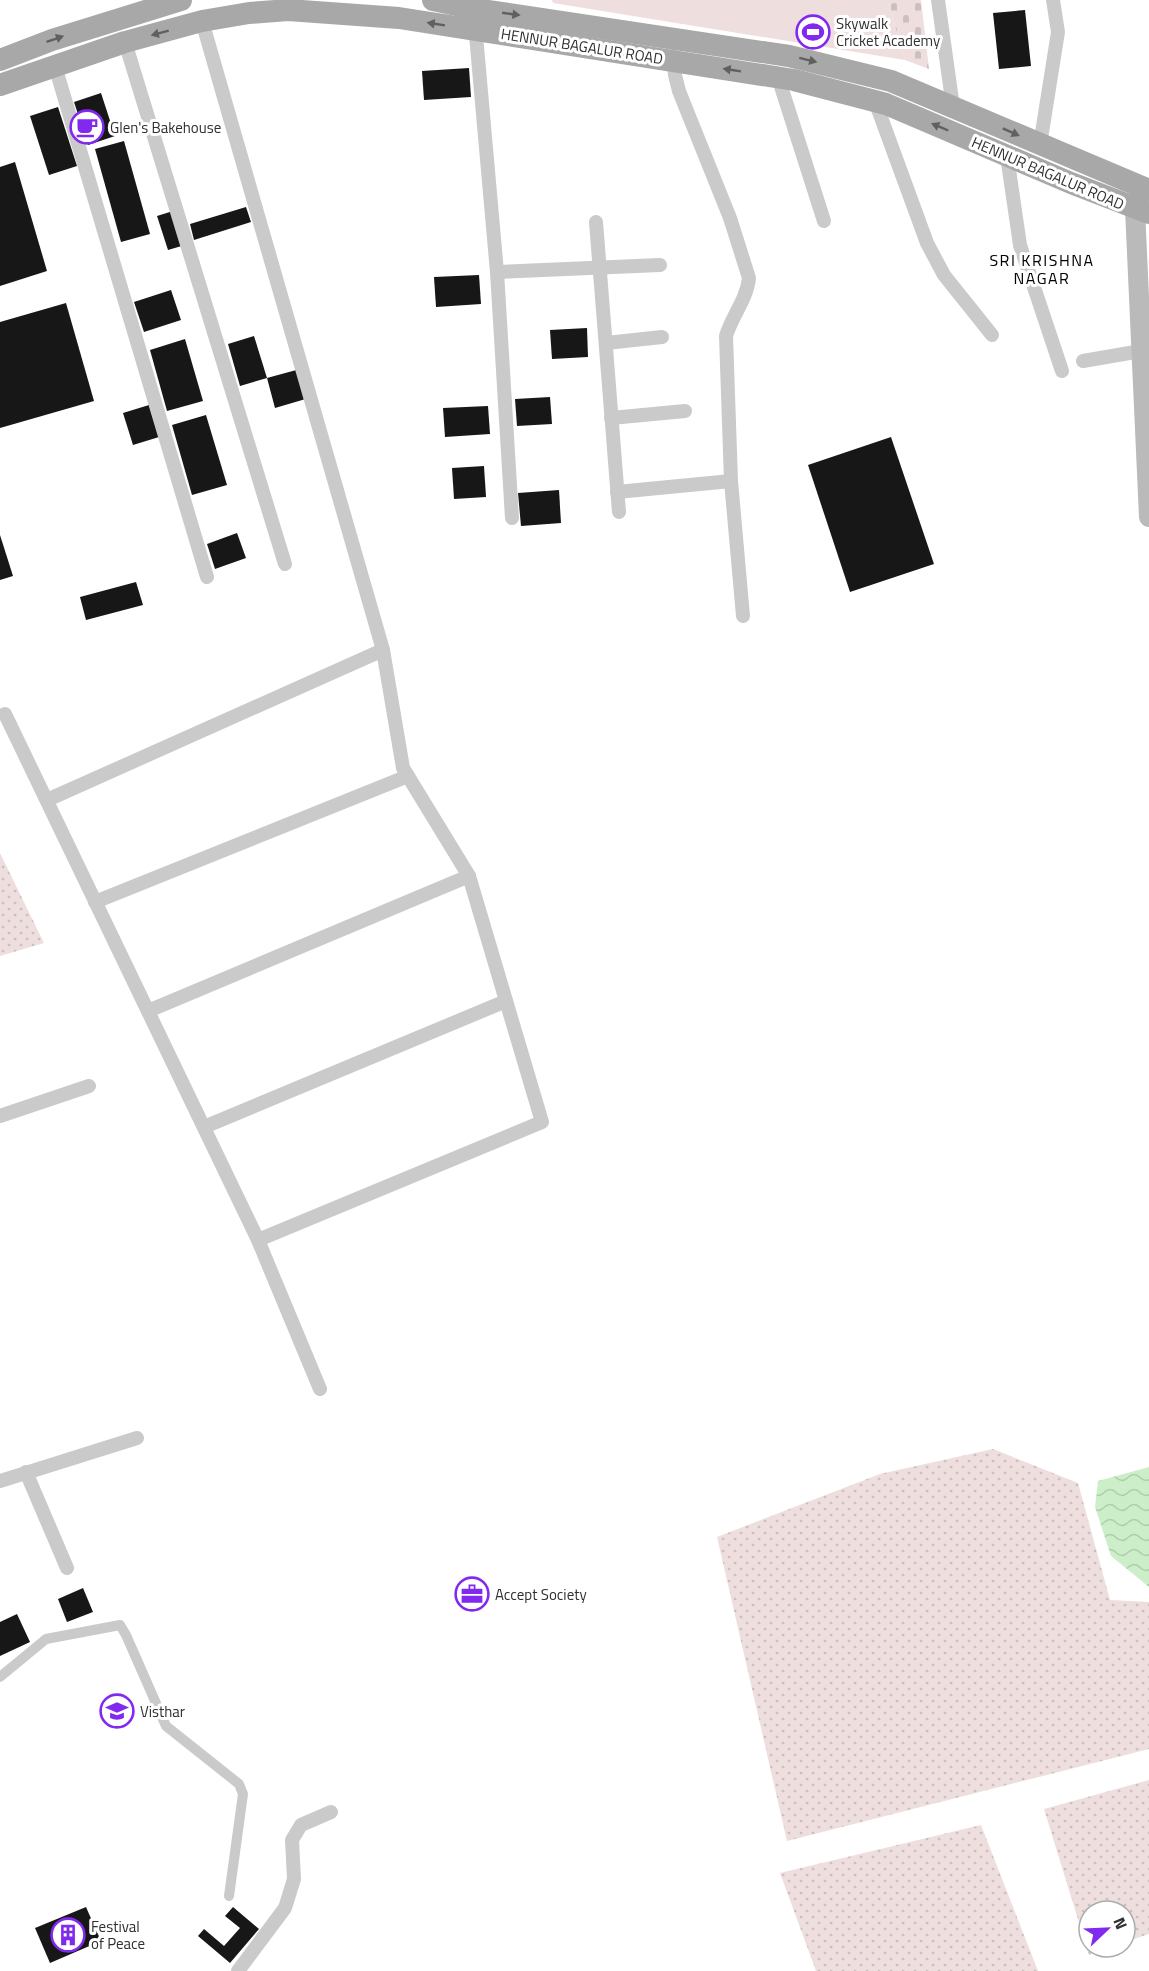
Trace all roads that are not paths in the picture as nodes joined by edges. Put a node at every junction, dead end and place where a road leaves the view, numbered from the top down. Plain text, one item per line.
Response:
1 (181, 0) edge
2 (433, 0) edge
3 (938, 0) edge
4 (1053, 0) edge
5 (248, 7) edge
6 (475, 13) edge
7 (202, 21) junction
8 (125, 42) junction
9 (673, 50) junction
10 (8, 57) edge
11 (55, 66) junction
12 (24, 76) junction
13 (778, 77) junction
14 (0, 85) edge
15 (875, 101) junction
16 (953, 107) junction
17 (1040, 145) junction
18 (1007, 156) junction
19 (1144, 200) edge
20 (824, 221) dead end
21 (596, 222) dead end
22 (660, 265) dead end
23 (600, 268) junction
24 (497, 272) junction
25 (992, 335) dead end
26 (662, 337) dead end
27 (606, 343) junction
28 (1141, 351) junction
29 (1083, 361) dead end
30 (1062, 370) dead end
31 (685, 411) dead end
32 (611, 418) junction
33 (731, 481) junction
34 (617, 492) junction
35 (619, 512) dead end
36 (1149, 517) edge
37 (512, 518) dead end
38 (285, 564) dead end
39 (207, 578) dead end
40 (743, 616) dead end
41 (383, 650) junction
42 (5, 714) dead end
43 (408, 776) junction
44 (46, 800) junction
45 (469, 876) junction
46 (95, 902) junction
47 (506, 1001) junction
48 (148, 1011) junction
49 (89, 1086) dead end
50 (0, 1116) edge
51 (204, 1127) junction
52 (258, 1240) junction
53 (320, 1389) dead end
54 (137, 1438) dead end
55 (26, 1472) junction
56 (0, 1481) edge
57 (67, 1568) dead end
58 (0, 1677) edge
59 (331, 1812) dead end
60 (229, 1896) dead end
61 (238, 1971) edge

10 -> 1 main road
2 - 6 main road, HENNUR BAGALUR ROAD
3 - 16 street
4 - 17 street
6 -> 5 main road, HENNUR BAGALUR ROAD
5 - 7 main road, HENNUR BAGALUR ROAD
6 - 9 main road, HENNUR BAGALUR ROAD
6 - 24 street
7 -> 8 main road, HENNUR BAGALUR ROAD
7 - 41 street
8 - 11 main road, HENNUR BAGALUR ROAD
8 - 38 street
13 -> 9 main road, HENNUR BAGALUR ROAD
9 -> 16 main road, HENNUR BAGALUR ROAD
9 - 33 street
10 - 12 main road
11 - 12 main road, HENNUR BAGALUR ROAD
11 - 39 street
12 - 14 main road, HENNUR BAGALUR ROAD
13 - 15 main road, HENNUR BAGALUR ROAD
13 - 20 street
18 -> 15 main road, HENNUR BAGALUR ROAD
15 - 25 street
16 -> 17 main road, HENNUR BAGALUR ROAD
17 - 19 main road, HENNUR BAGALUR ROAD
18 - 19 main road, HENNUR BAGALUR ROAD
18 - 30 street
19 - 28 main road
21 - 23 street
22 - 23 street
23 - 24 street
23 - 27 street
24 - 37 street
26 - 27 street
27 - 32 street
28 - 29 street
28 - 36 main road
31 - 32 street
32 - 34 street
33 - 34 street
33 - 40 street
34 - 35 street
41 - 43 street
41 - 44 street
42 - 44 street
43 - 45 street
43 - 46 street
44 - 46 street
45 - 47 street
45 - 48 street
46 - 48 street
47 - 51 street
47 - 52 street
48 - 51 street
49 - 50 street
51 - 52 street
52 - 53 street
54 - 55 street
55 - 56 street
55 - 57 street
58 - 60 street
59 - 61 street

